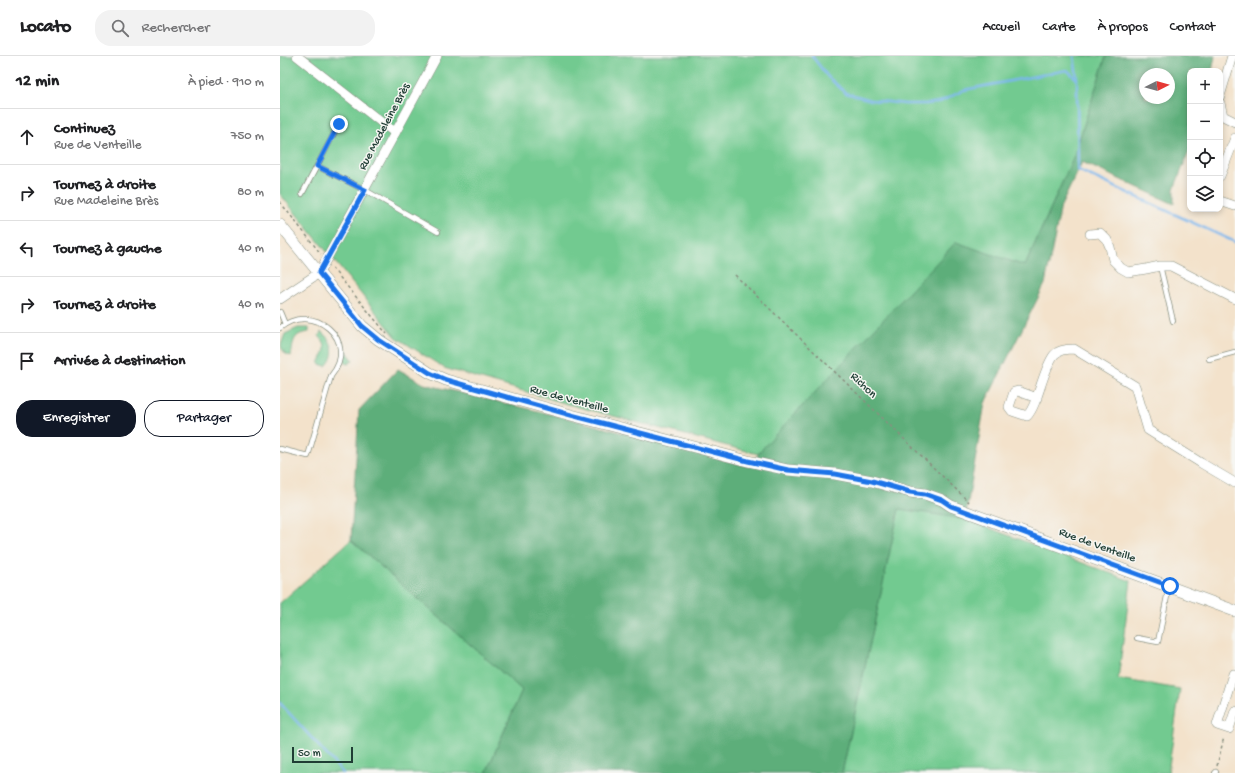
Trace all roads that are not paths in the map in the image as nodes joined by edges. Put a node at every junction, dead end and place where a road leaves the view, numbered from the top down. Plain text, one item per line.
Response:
1 (297, 56) edge
2 (437, 56) edge
3 (1232, 56) edge
4 (1223, 86) edge
5 (1220, 104) edge
6 (1235, 122) edge
7 (339, 124) dead end
8 (395, 133) junction
9 (1235, 138) edge
10 (317, 166) junction
11 (1223, 168) edge
12 (365, 190) junction
13 (302, 194) dead end
14 (1223, 202) edge
15 (1235, 206) edge
16 (280, 225) edge
17 (438, 232) dead end
18 (1090, 234) dead end
19 (1160, 266) junction
20 (319, 273) junction
21 (280, 299) edge
22 (1235, 299) edge
23 (280, 312) edge
24 (1173, 321) dead end
25 (285, 324) junction
26 (280, 328) edge
27 (1235, 352) edge
28 (1209, 359) dead end
29 (1036, 398) dead end
30 (280, 449) edge
31 (1235, 483) edge
32 (1170, 586) junction
33 (1235, 611) edge
34 (1137, 638) dead end
35 (1235, 674) edge
36 (1235, 711) edge

1 - 8 street
2 - 8 street, Rue Madeleine Brès
3 - 4 street
5 - 6 street
7 - 10 lane
8 - 12 street, Rue Madeleine Brès
9 - 11 street
10 - 12 lane
10 - 13 lane
12 - 17 lane
12 - 20 street, Rue Madeleine Brès
14 - 15 street
16 - 20 street, Rue de Venteille
18 - 19 street
19 - 22 street
19 - 24 lane
20 - 21 street, Rue Madeleine Brès
20 - 32 street, Rue de Venteille
23 - 25 lane
25 - 26 lane
25 - 30 lane
27 - 28 lane
29 - 31 street
32 - 33 street, Rue de Venteille
32 - 34 lane
35 - 36 street

